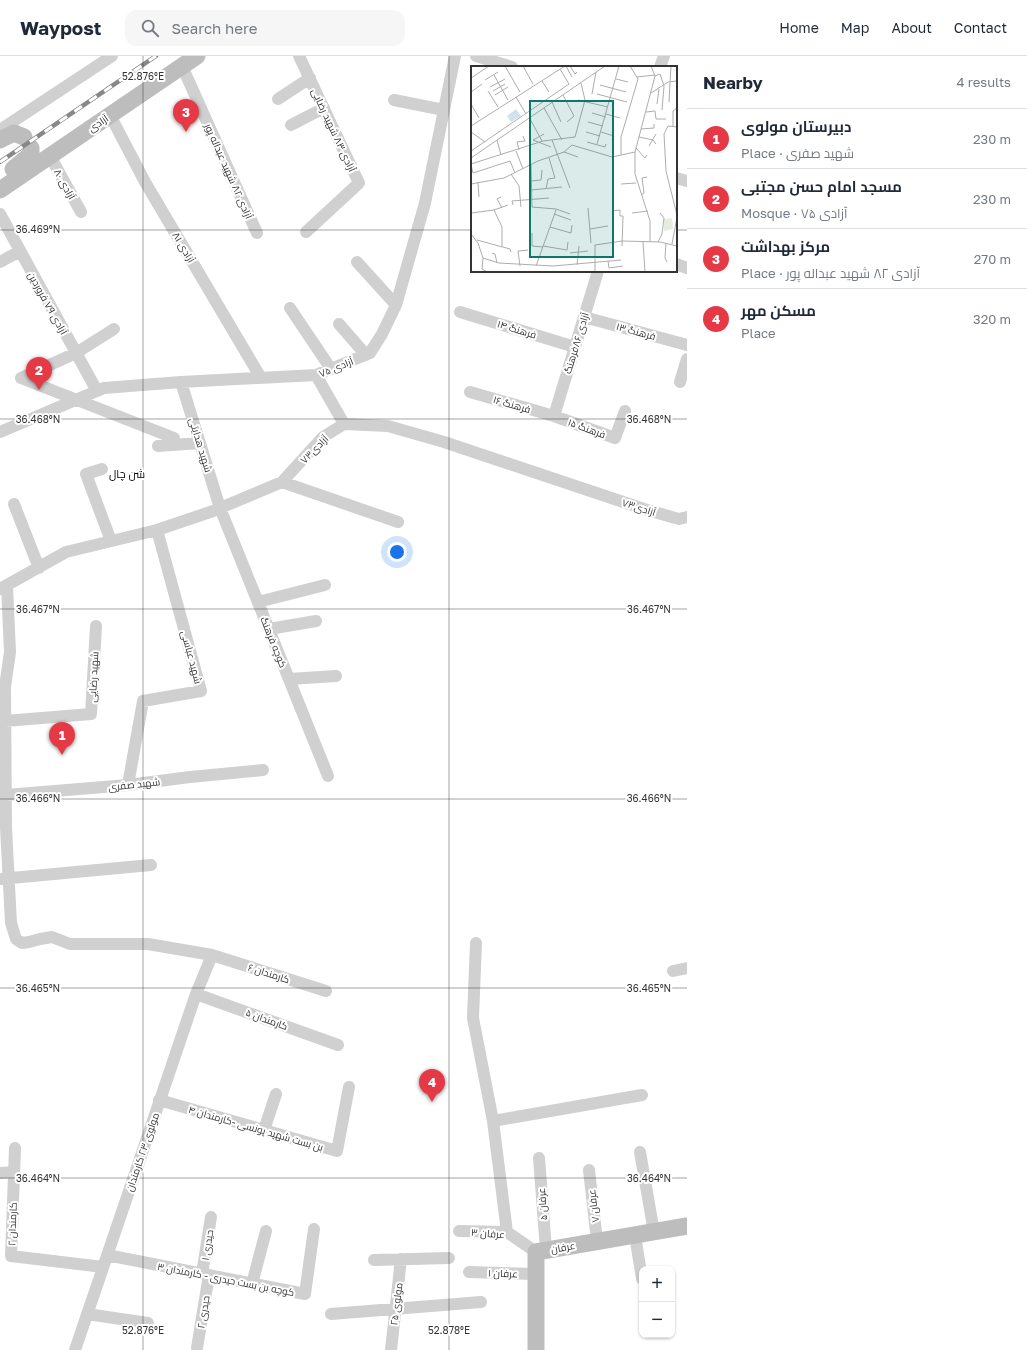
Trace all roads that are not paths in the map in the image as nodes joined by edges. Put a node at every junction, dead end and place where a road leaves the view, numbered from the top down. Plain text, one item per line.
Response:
1 (112, 56) edge
2 (197, 56) edge
3 (299, 56) edge
4 (455, 56) edge
5 (476, 56) edge
6 (664, 56) edge
7 (182, 66) junction
8 (509, 66) edge
9 (660, 66) edge
10 (310, 78) junction
11 (278, 98) dead end
12 (394, 100) dead end
13 (324, 108) junction
14 (444, 110) junction
15 (110, 115) junction
16 (291, 125) dead end
17 (0, 130) edge
18 (0, 140) edge
19 (50, 156) junction
20 (0, 177) edge
21 (677, 178) edge
22 (687, 181) edge
23 (0, 190) edge
24 (81, 212) dead end
25 (0, 214) edge
26 (306, 232) dead end
27 (257, 233) dead end
28 (20, 251) junction
29 (0, 262) edge
30 (357, 262) dead end
31 (677, 264) edge
32 (687, 268) edge
33 (598, 272) edge
34 (396, 304) junction
35 (290, 308) dead end
36 (460, 312) dead end
37 (584, 317) junction
38 (339, 324) dead end
39 (114, 329) dead end
40 (687, 345) edge
41 (575, 347) junction
42 (76, 353) junction
43 (366, 355) junction
44 (687, 359) edge
45 (331, 369) junction
46 (316, 375) junction
47 (261, 378) junction
48 (181, 382) junction
49 (680, 382) dead end
50 (97, 391) junction
51 (470, 392) dead end
52 (625, 411) dead end
53 (554, 416) junction
54 (344, 424) junction
55 (0, 432) edge
56 (174, 438) dead end
57 (200, 443) junction
58 (158, 446) dead end
59 (102, 469) dead end
60 (282, 482) junction
61 (14, 504) dead end
62 (220, 508) junction
63 (687, 517) edge
64 (398, 522) dead end
65 (157, 530) junction
66 (111, 541) junction
67 (39, 568) junction
68 (325, 585) dead end
69 (4, 588) edge
70 (258, 602) junction
71 (316, 622) dead end
72 (96, 626) dead end
73 (269, 629) junction
74 (336, 676) dead end
75 (289, 678) junction
76 (5, 721) junction
77 (263, 770) dead end
78 (328, 776) dead end
79 (128, 785) junction
80 (6, 795) junction
81 (151, 865) dead end
82 (4, 879) edge
83 (476, 943) dead end
84 (212, 955) junction
85 (687, 968) edge
86 (673, 971) dead end
87 (326, 991) dead end
88 (196, 994) junction
89 (338, 1045) dead end
90 (348, 1087) dead end
91 (276, 1094) dead end
92 (642, 1095) dead end
93 (160, 1100) junction
94 (493, 1121) junction
95 (264, 1130) junction
96 (14, 1148) dead end
97 (640, 1152) dead end
98 (539, 1158) dead end
99 (589, 1170) dead end
100 (14, 1172) junction
101 (0, 1173) edge
102 (211, 1217) dead end
103 (687, 1226) edge
104 (314, 1229) dead end
105 (266, 1231) dead end
106 (459, 1231) dead end
107 (507, 1232) junction
108 (654, 1232) junction
109 (635, 1235) junction
110 (597, 1241) junction
111 (541, 1251) junction
112 (449, 1258) dead end
113 (401, 1259) junction
114 (374, 1260) dead end
115 (105, 1261) junction
116 (640, 1266) edge
117 (469, 1272) dead end
118 (536, 1274) junction
119 (206, 1275) junction
120 (252, 1284) junction
121 (481, 1302) dead end
122 (396, 1308) junction
123 (87, 1314) junction
124 (331, 1314) dead end
125 (148, 1323) dead end
126 (197, 1348) dead end
127 (75, 1350) edge
128 (390, 1350) edge
129 (536, 1350) edge

1 - 17 street
2 - 7 street, آزادی
3 - 10 street, آزادی ۸۳ شهید رضایی
4 - 14 street, آزادی ۷۵
5 - 8 street
6 - 9 street
7 - 15 street, آزادی
7 - 27 street, آزادی ۸۲ شهید عبداله پور
10 - 11 street
10 - 13 street, آزادی ۸۳ شهید رضایی
12 - 14 street
13 - 16 street
13 - 26 street, آزادی ۸۳ شهید رضایی
14 - 34 street, آزادی ۷۵
15 - 19 street, آزادی
15 - 47 street, آزادی ۸۱
18 - 20 street
19 - 23 street, آزادی
19 - 24 street, آزادی ۸۰
21 - 22 street
25 - 28 street, آزادی ۷۹ فروردین
28 - 29 street
28 - 42 street, آزادی ۷۹ فروردین
30 - 34 street
31 - 32 street
33 - 37 street, آزادی ۸۶فرهنگ
34 - 43 street, آزادی ۷۵
35 - 45 street
36 - 41 street, فرهنگ ۱۴
37 - 40 street, فرهنگ ۱۳
37 - 41 street, آزادی ۸۶فرهنگ
38 - 43 street
39 - 42 street
41 - 53 street, آزادی ۸۶فرهنگ
42 - 50 street, آزادی ۷۹ فروردین
42 - 56 street
43 - 45 street, آزادی ۷۵
44 - 49 street
45 - 46 street, آزادی ۷۵
46 - 47 street, آزادی ۷۵
46 - 54 street
47 - 48 street, آزادی ۷۵
48 - 50 street, آزادی ۷۵
48 - 57 street, شهید هدایتی
50 - 55 street, آزادی ۷۵
51 - 53 street, فرهنگ ۱۶
52 - 53 street, فرهنگ ۱۵
54 - 60 street, آزادی۷۳
54 - 63 street, آزادی۷۳
57 - 58 street
57 - 62 street, شهید هدایتی
59 - 66 street
60 - 62 street, آزادی۷۳
60 - 64 street
61 - 67 street
62 - 65 street, آزادی۷۳
62 - 70 street, کوچه فرهنگ
65 - 66 street, آزادی۷۳
65 - 79 street, شهید عباسی
66 - 67 street, آزادی۷۳
67 - 69 street, آزادی۷۳
68 - 70 street
69 - 76 street, کارمندان ۶
70 - 73 street, کوچه فرهنگ
71 - 73 street
72 - 76 street, شهید رضایی
73 - 75 street, کوچه فرهنگ
74 - 75 street
75 - 78 street, کوچه فرهنگ
76 - 80 street, کارمندان ۶
77 - 79 street, شهید صفری
79 - 80 street, شهید صفری
80 - 82 street, کارمندان ۶
81 - 82 street
82 - 84 street, کارمندان ۶
83 - 94 street
84 - 87 street, کارمندان ۶
84 - 88 street, مولوی ۲۳ کارمندان
85 - 86 street
88 - 89 street, کارمندان ۵
88 - 93 street, مولوی ۲۳ کارمندان
90 - 95 street, بن بست شهید یونسی -کارمندان ۴
91 - 95 street
92 - 94 street
93 - 95 street, بن بست شهید یونسی -کارمندان ۴
93 - 115 street, مولوی ۲۳ کارمندان
94 - 107 street
96 - 100 street, کارمندان ۲
97 - 108 street
98 - 111 street, عرفان ۵
99 - 110 street, عرفان ۷
100 - 101 street
100 - 115 street, کارمندان ۲
102 - 119 street, حیدری ۱
103 - 108 street, عرفان
104 - 120 street, کوچه بن بست حیدری - کارمندان ۳
105 - 120 street
106 - 107 street, عرفان ۳
107 - 111 street, عرفان ۳
108 - 109 street, عرفان
109 - 110 street, عرفان
109 - 116 street
110 - 111 street, عرفان
111 - 118 street, عرفان
112 - 113 street
113 - 114 street
113 - 122 street, مولوی ۲۵
115 - 119 street, کوچه بن بست حیدری - کارمندان ۳
115 - 123 street, مولوی ۲۳ کارمندان
117 - 118 street, عرفان ۱
118 - 129 street, عرفان
119 - 120 street, کوچه بن بست حیدری - کارمندان ۳
119 - 126 street, حیدری ۲
121 - 122 street
122 - 124 street
122 - 128 street, مولوی ۲۵
123 - 125 street
123 - 127 street, مولوی ۲۳ کارمندان

